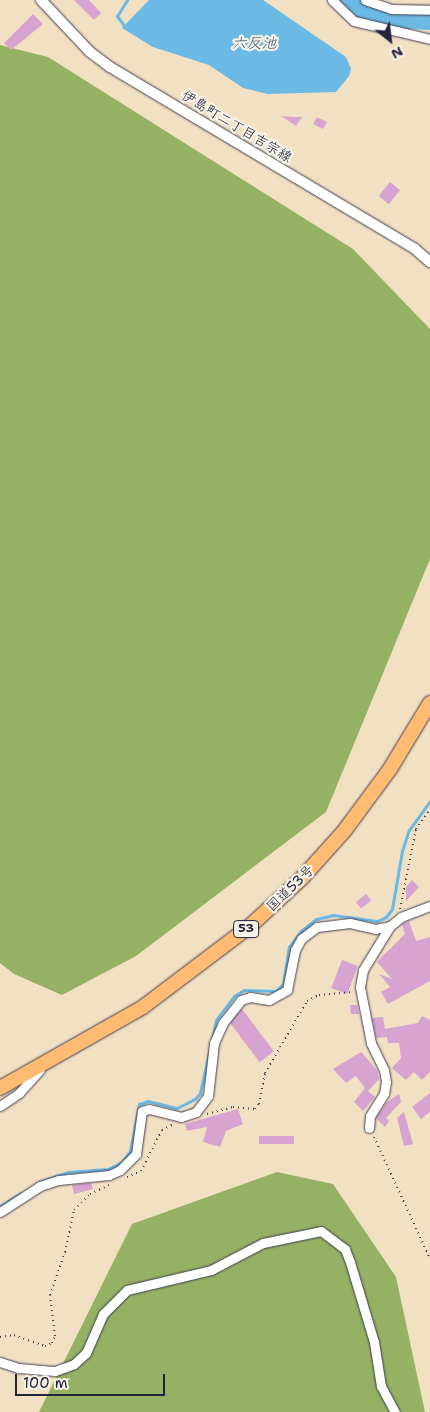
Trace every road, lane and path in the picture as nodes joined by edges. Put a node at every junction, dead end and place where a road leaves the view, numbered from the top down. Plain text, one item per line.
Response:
1 (41, 0) edge
2 (332, 0) edge
3 (365, 0) edge
4 (430, 10) edge
5 (430, 39) edge
6 (430, 262) edge
7 (430, 703) edge
8 (430, 810) edge
9 (430, 906) edge
10 (401, 917) junction
11 (390, 926) junction
12 (360, 991) junction
13 (49, 1060) junction
14 (0, 1088) edge
15 (0, 1106) edge
16 (194, 1112) junction
17 (181, 1117) junction
18 (369, 1128) joint
19 (125, 1178) dead end
20 (117, 1182) dead end
21 (0, 1212) edge
22 (430, 1258) edge
23 (0, 1337) edge
24 (0, 1362) edge
25 (395, 1412) edge

1 - 6 street, 伊島町二丁目吉宗線
2 - 5 street
3 - 4 street
7 - 13 highway, 国道53号 / 53
8 - 10 path
9 - 10 street
10 - 11 street
11 - 12 street
11 - 16 street
12 - 16 path
12 - 18 street
13 - 14 highway, 国道53号 / 53
13 - 15 street
16 - 17 street
17 - 19 path
17 - 21 street
18 - 22 path
20 - 23 path
24 - 25 street

